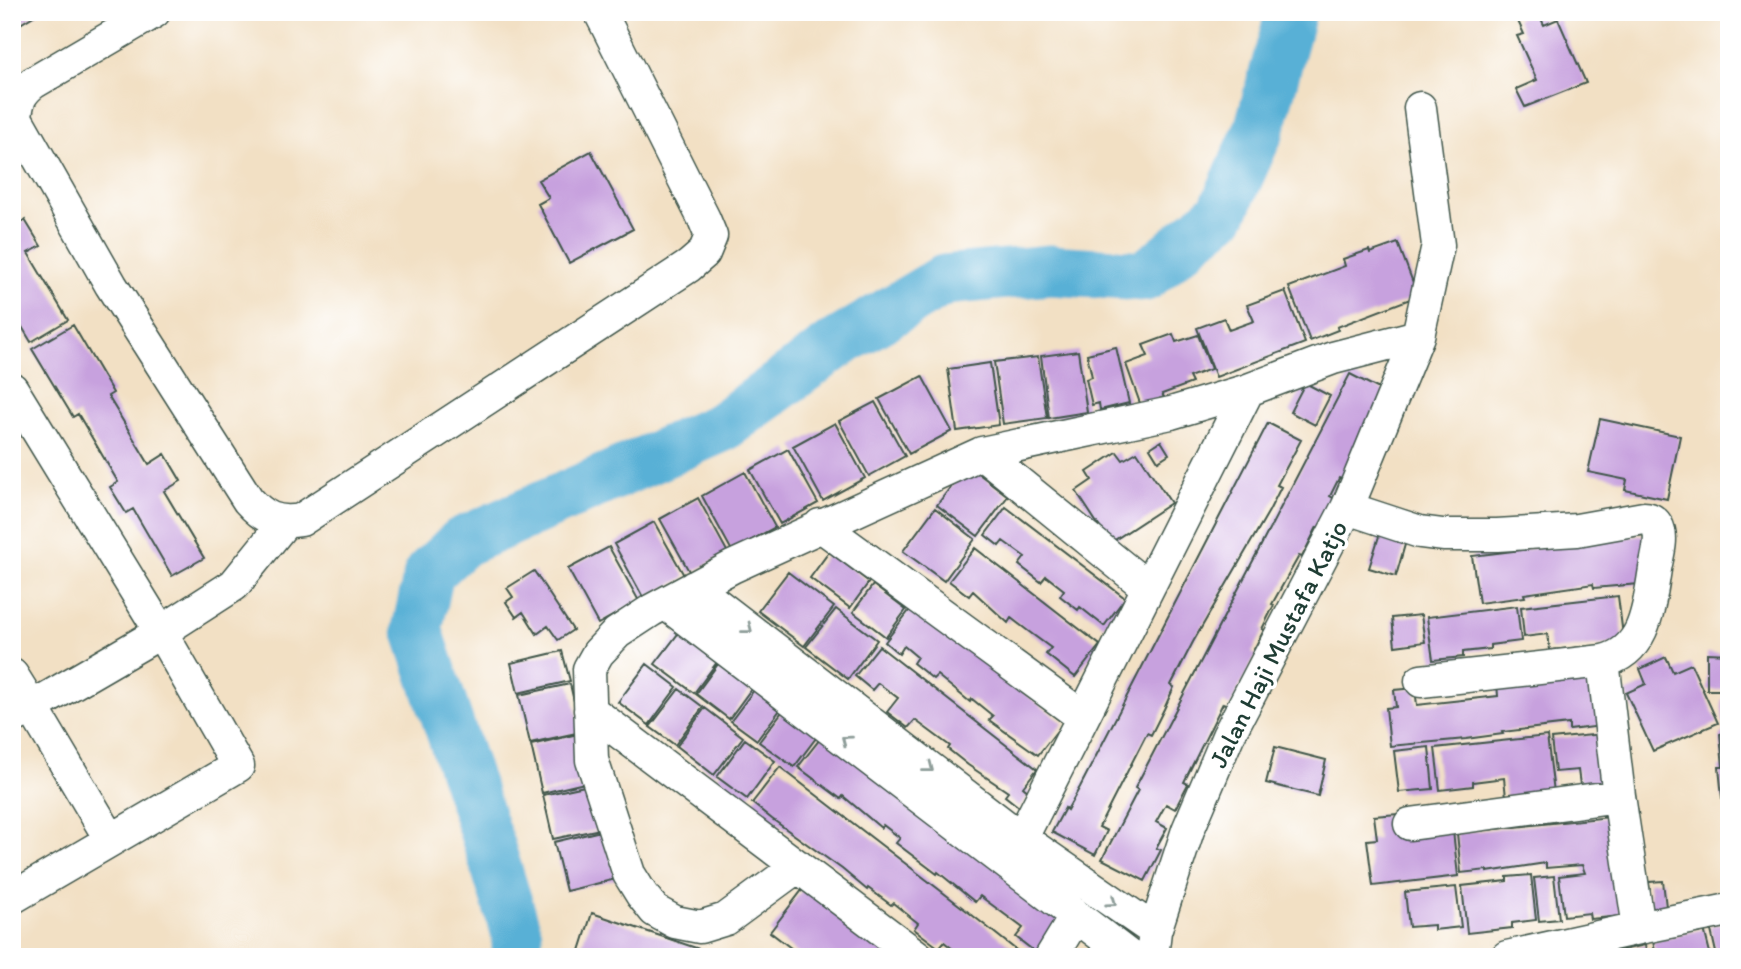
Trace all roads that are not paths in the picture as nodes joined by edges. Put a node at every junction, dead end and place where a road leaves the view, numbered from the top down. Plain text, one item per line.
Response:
1 (154, 12) edge
2 (600, 12) edge
3 (15, 104) edge
4 (1420, 108) dead end
5 (1418, 336) junction
6 (1248, 390) junction
7 (14, 397) edge
8 (982, 453) junction
9 (1347, 508) junction
10 (285, 523) junction
11 (820, 525) junction
12 (694, 587) junction
13 (1147, 587) junction
14 (665, 603) junction
15 (161, 632) junction
16 (1603, 661) junction
17 (12, 675) edge
18 (1421, 681) dead end
19 (590, 710) junction
20 (22, 712) edge
21 (1083, 718) junction
22 (1619, 796) junction
23 (1410, 824) dead end
24 (111, 840) junction
25 (1015, 852) junction
26 (798, 866) junction
27 (12, 898) edge
28 (1729, 910) edge
29 (1076, 916) junction
30 (1639, 928) junction
31 (1153, 944) edge
32 (918, 957) edge
33 (1051, 957) edge
34 (1130, 957) edge
35 (1507, 957) edge

1 - 3 street
2 - 10 street
3 - 10 street
4 - 5 street, Jalan Haji Mustafa Katjo
5 - 6 street
5 - 9 street, Jalan Haji Mustafa Katjo
6 - 8 street
6 - 13 street
7 - 15 street
8 - 11 street
8 - 13 street
9 - 16 street
9 - 31 street, Jalan Haji Mustafa Katjo
10 - 15 street
11 - 12 street
11 - 21 street
12 - 14 street
12 -> 25 street
13 - 21 street
14 - 19 street
25 -> 14 street
15 - 20 street
15 - 24 street
16 - 18 street
16 - 22 street
17 - 20 street
19 - 26 street
19 - 26 street
20 - 24 street
21 - 25 street
22 - 23 street
22 - 30 street
24 - 27 street
25 - 29 street
25 -> 31 street
26 - 32 street
28 - 30 street
29 - 33 street
29 - 34 street
30 - 35 street

